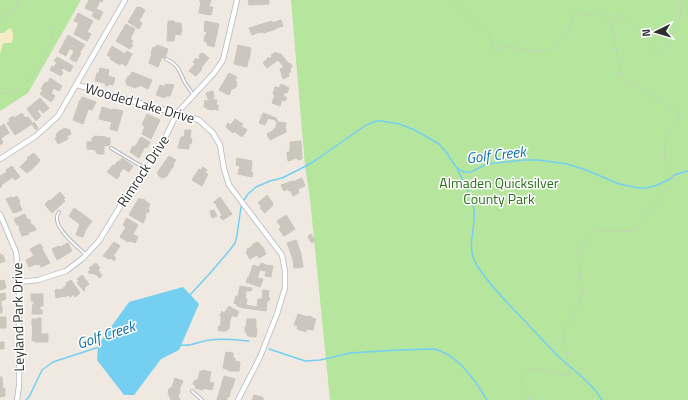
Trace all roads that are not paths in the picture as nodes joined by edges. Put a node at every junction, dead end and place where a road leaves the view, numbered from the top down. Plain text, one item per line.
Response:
1 (125, 0) edge
2 (236, 0) edge
3 (166, 59) dead end
4 (77, 85) junction
5 (194, 95) junction
6 (178, 113) junction
7 (110, 148) dead end
8 (0, 159) edge
9 (146, 169) junction
10 (59, 212) dead end
11 (0, 214) edge
12 (86, 254) junction
13 (19, 282) junction
14 (192, 391) dead end
15 (17, 400) edge
16 (202, 400) edge
17 (238, 400) edge

1 - 4 street
2 - 5 street, Rimrock Drive
3 - 5 lane
4 - 6 street, Wooded Lake Drive
4 - 8 street
5 - 6 street, Rimrock Drive
6 - 9 street, Rimrock Drive
6 - 17 street, Wooded Lake Drive
7 - 9 lane
9 - 12 street, Rimrock Drive
10 - 12 lane
11 - 13 street, Leyland Park Drive
12 - 13 street, Rimrock Drive
13 - 15 street, Leyland Park Drive
14 - 16 lane

